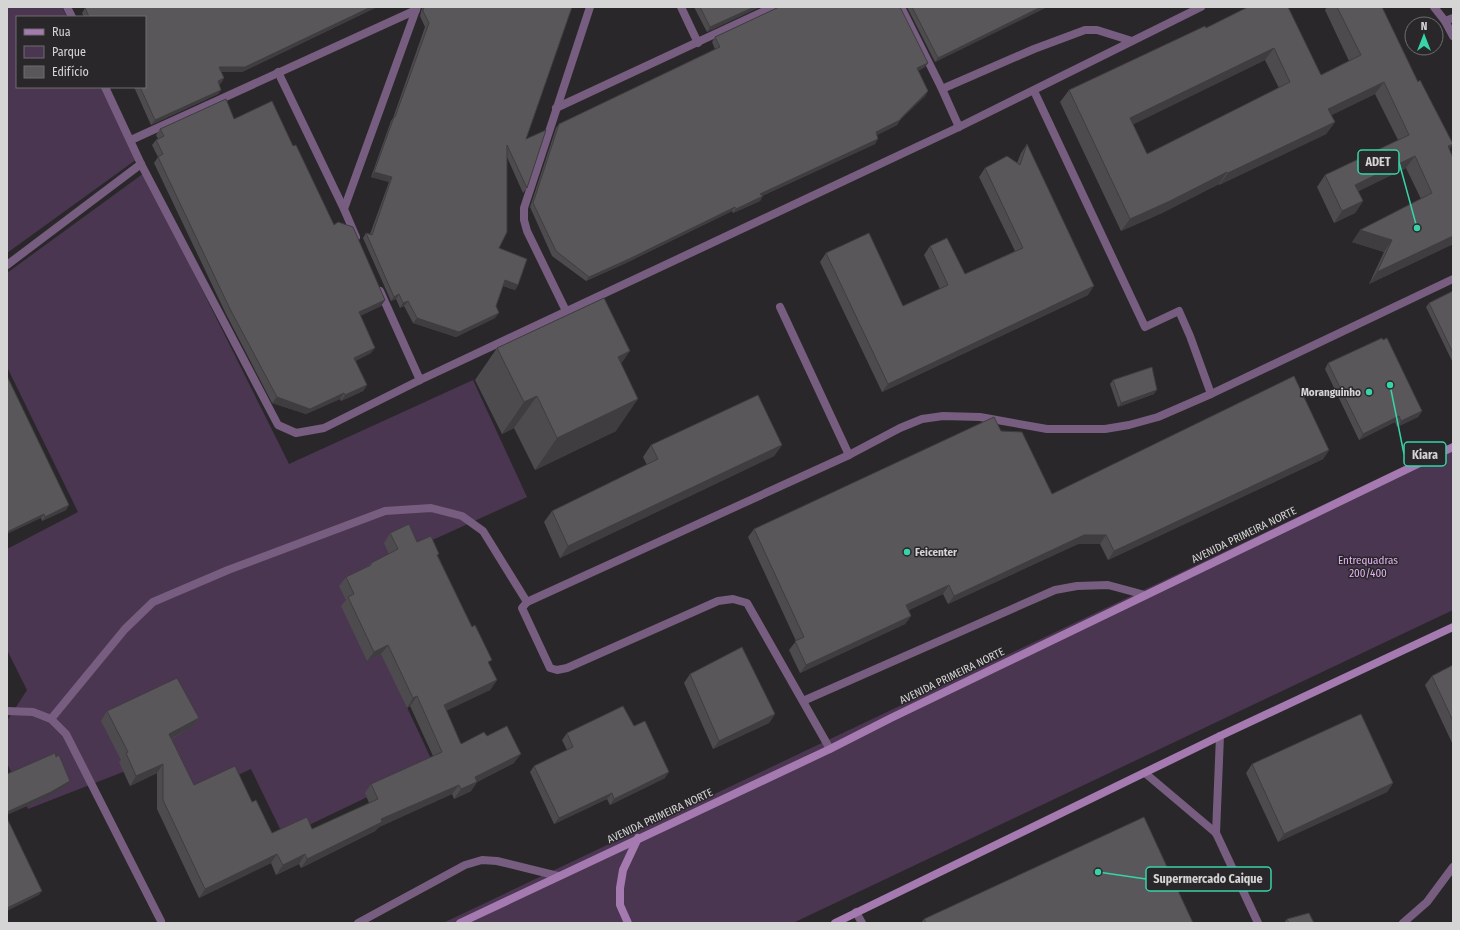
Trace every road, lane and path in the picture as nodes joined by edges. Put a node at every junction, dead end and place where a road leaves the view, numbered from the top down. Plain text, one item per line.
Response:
1 (67, 7) edge
2 (590, 7) edge
3 (681, 7) edge
4 (773, 7) edge
5 (901, 7) edge
6 (1201, 7) edge
7 (1434, 7) edge
8 (416, 8) edge
9 (72, 16) edge
10 (1453, 18) edge
11 (1445, 21) junction
12 (1453, 36) edge
13 (1132, 41) junction
14 (698, 43) junction
15 (278, 72) junction
16 (105, 88) edge
17 (942, 89) junction
18 (1034, 91) junction
19 (556, 108) junction
20 (959, 127) junction
21 (131, 140) junction
22 (141, 164) junction
23 (344, 209) junction
24 (360, 245) edge
25 (7, 265) edge
26 (1453, 279) edge
27 (376, 280) edge
28 (780, 307) dead end
29 (566, 311) junction
30 (420, 380) junction
31 (1211, 394) junction
32 (1453, 447) edge
33 (848, 455) junction
34 (1145, 595) junction
35 (527, 602) junction
36 (1453, 627) edge
37 (803, 701) junction
38 (7, 711) edge
39 (51, 719) junction
40 (1220, 736) junction
41 (830, 749) junction
42 (1144, 773) junction
43 (1216, 833) junction
44 (638, 838) junction
45 (1453, 867) edge
46 (558, 876) junction
47 (856, 912) junction
48 (159, 922) edge
49 (358, 923) edge
50 (460, 923) edge
51 (628, 923) edge
52 (835, 923) edge
53 (862, 923) edge
54 (1258, 923) edge
55 (1403, 923) edge

1 - 9 street
2 - 19 street
3 - 14 street
4 - 14 street
5 - 17 street
6 - 13 street
7 - 11 street
8 - 15 street
8 - 23 street
10 - 11 street
11 - 12 street
13 - 17 street
13 - 18 street
14 - 19 street
15 - 21 street
15 - 23 street
16 - 21 street
17 - 20 street
18 - 20 street
18 - 31 street
19 - 29 street
20 - 29 street
21 - 22 street
22 - 25 street
22 - 30 street
23 - 24 street
26 - 31 street
27 - 30 street
28 - 33 street
29 - 30 street
31 - 33 street
32 - 34 main road, AVENIDA PRIMEIRA NORTE
33 - 35 street
34 - 37 street
34 - 41 main road, AVENIDA PRIMEIRA NORTE
35 - 37 street
35 - 39 street
36 - 40 main road
37 - 41 street
38 - 39 street
39 - 48 street
40 - 42 main road
40 - 43 street
41 - 44 main road, AVENIDA PRIMEIRA NORTE
42 - 43 street
42 - 47 main road
43 - 54 street
44 - 46 main road, AVENIDA PRIMEIRA NORTE
44 - 51 main road
45 - 55 street
46 - 49 street
46 - 50 main road, AVENIDA PRIMEIRA NORTE
47 - 52 main road
47 - 53 street

